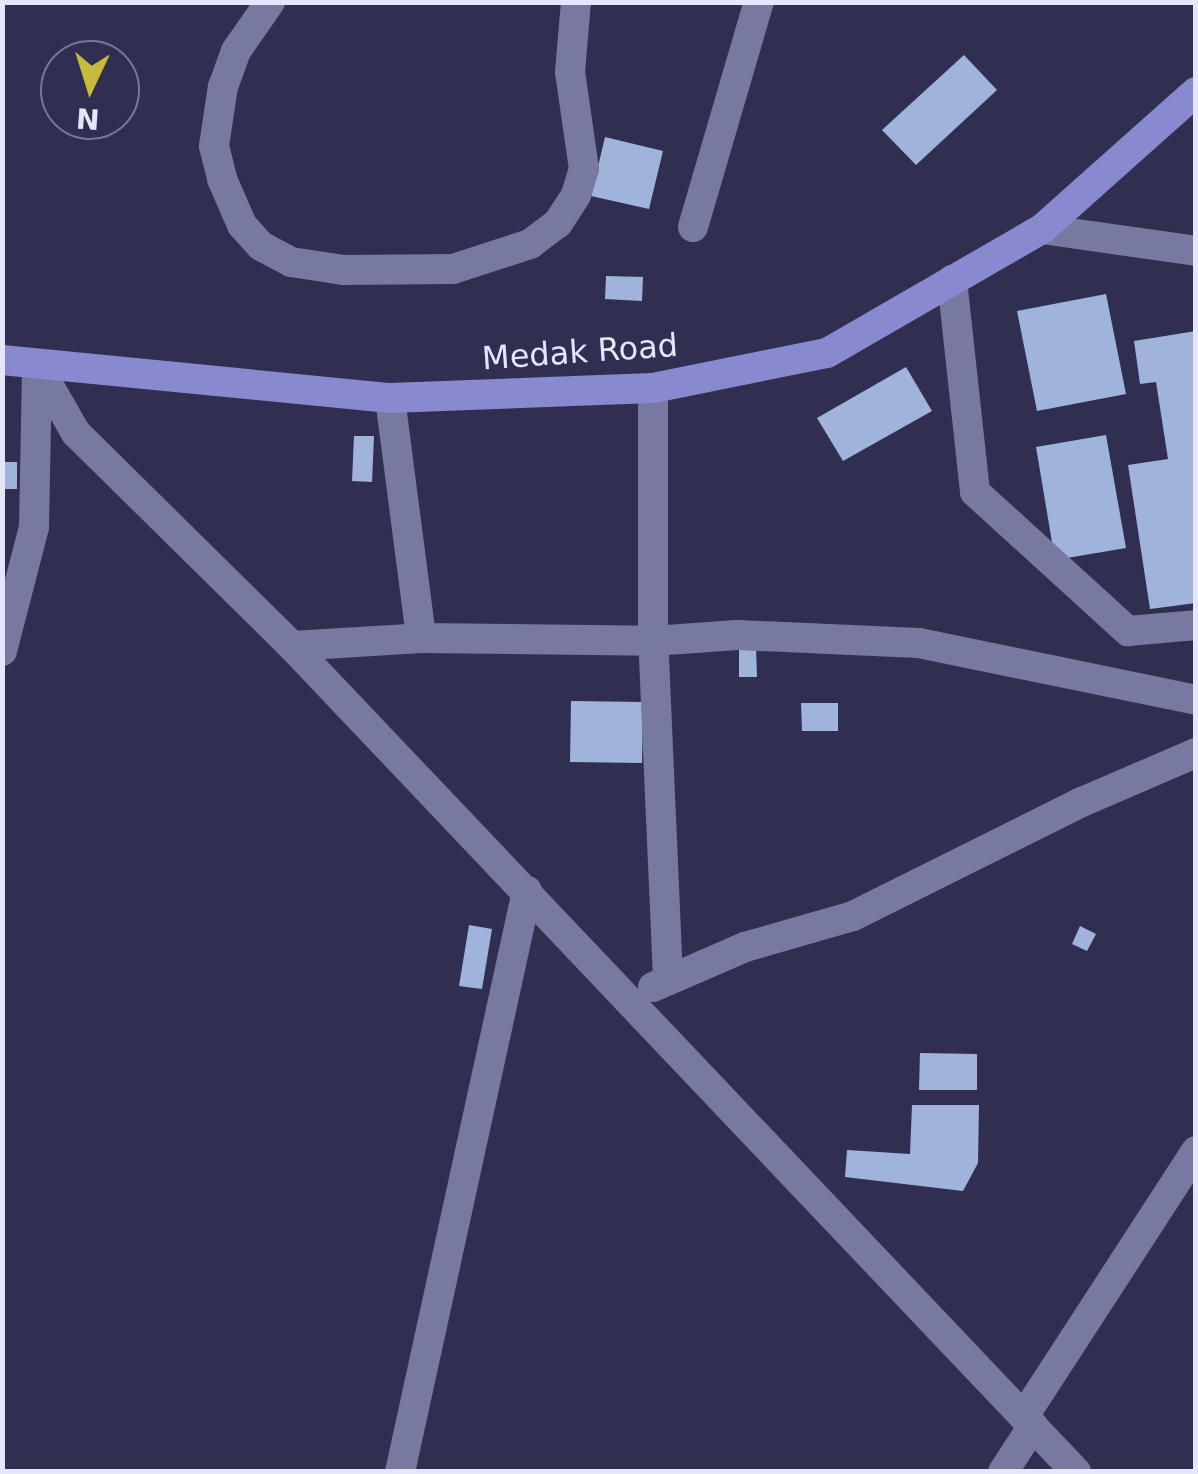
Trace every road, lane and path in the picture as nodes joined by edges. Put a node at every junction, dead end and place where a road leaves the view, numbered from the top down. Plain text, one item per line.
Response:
1 (270, 2) edge
2 (576, 2) edge
3 (759, 2) edge
4 (1196, 92) edge
5 (693, 227) dead end
6 (1042, 229) junction
7 (1196, 251) edge
8 (952, 280) junction
9 (2, 360) edge
10 (36, 366) junction
11 (652, 388) junction
12 (390, 398) junction
13 (1196, 625) edge
14 (420, 638) junction
15 (653, 641) junction
16 (292, 646) junction
17 (2, 651) edge
18 (1196, 700) edge
19 (1196, 753) edge
20 (527, 891) junction
21 (668, 978) junction
22 (630, 1001) junction
23 (1196, 1151) edge
24 (1028, 1421) junction
25 (400, 1472) edge
26 (1003, 1472) edge
27 (1076, 1472) edge

1 - 2 street
3 - 5 street
4 - 6 main road, Medak Road
6 - 7 street
6 - 8 main road, Medak Road
8 - 11 main road, Medak Road
8 - 13 street
9 - 10 main road, Medak Road
10 - 12 main road, Medak Road
10 - 16 street
10 - 17 street
11 - 12 main road, Medak Road
11 - 15 street
12 - 14 street
14 - 15 street
14 - 16 street
15 - 18 street
15 - 21 street
16 - 20 street
19 - 21 street
20 - 22 street
20 - 25 street
21 - 22 street
22 - 24 street
23 - 24 street
24 - 26 street
24 - 27 street

